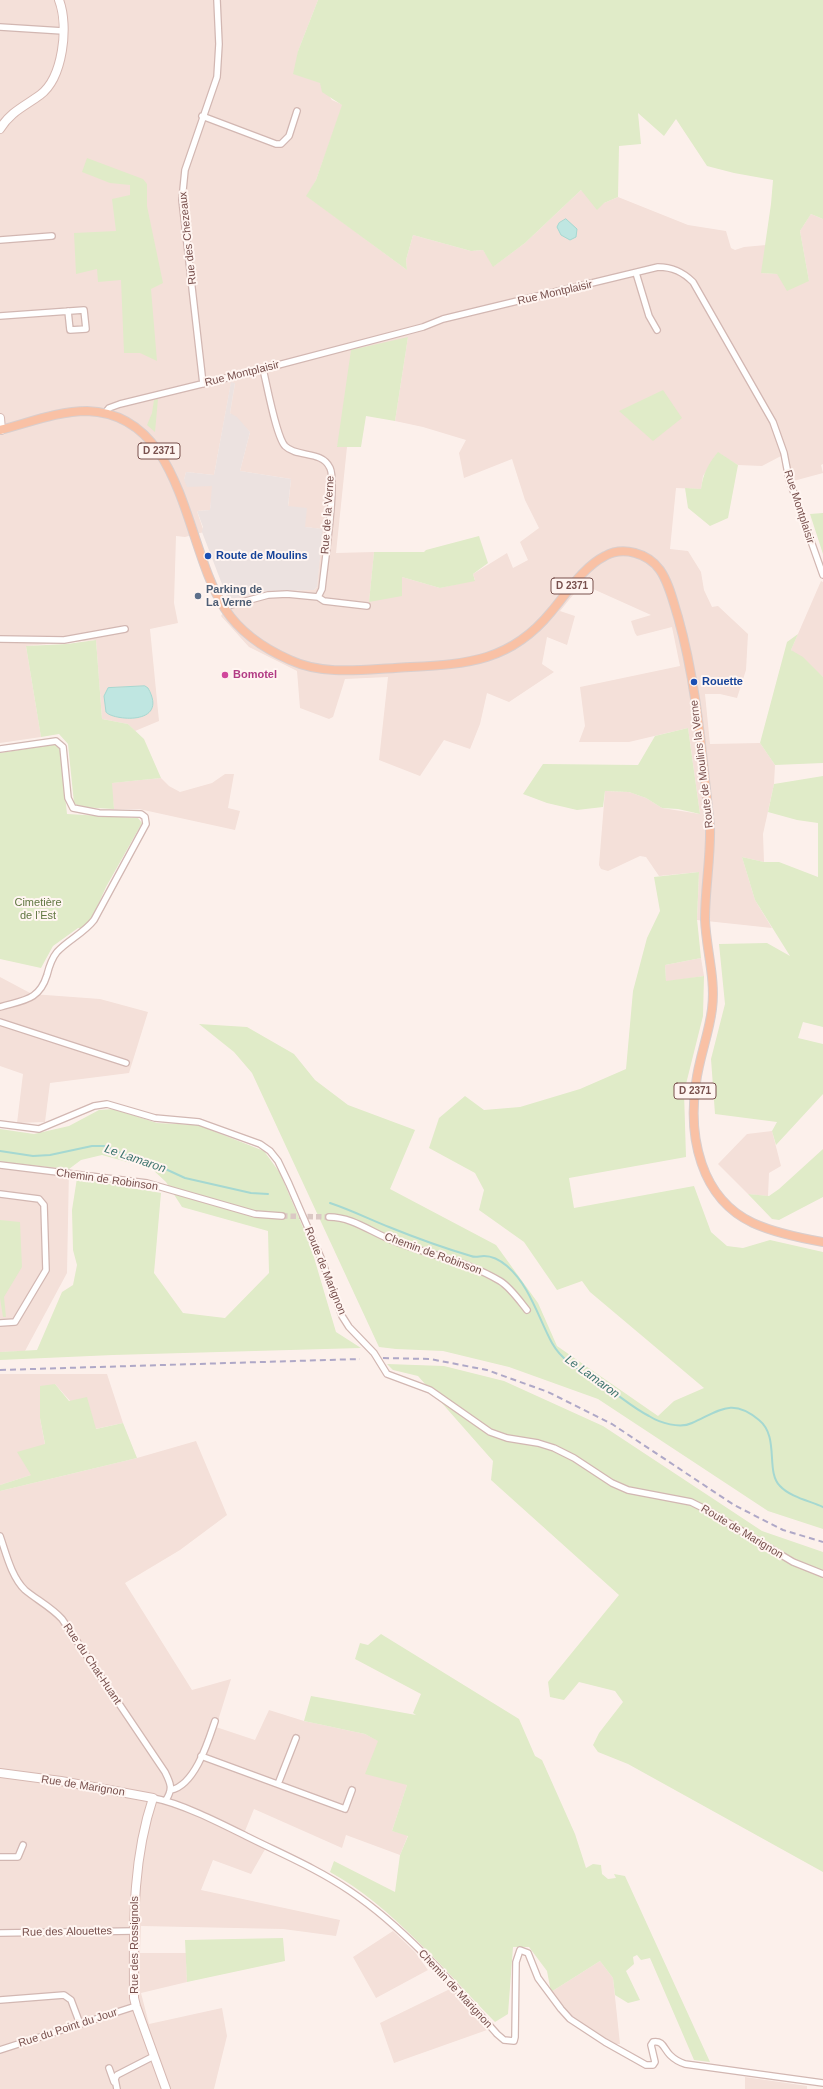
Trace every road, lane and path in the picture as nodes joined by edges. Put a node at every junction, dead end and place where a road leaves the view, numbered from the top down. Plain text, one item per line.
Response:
1 (59, 0) edge
2 (217, 0) edge
3 (0, 27) edge
4 (63, 31) junction
5 (297, 111) dead end
6 (202, 116) junction
7 (0, 128) edge
8 (52, 236) dead end
9 (0, 240) edge
10 (636, 273) junction
11 (68, 311) junction
12 (0, 316) edge
13 (657, 330) dead end
14 (263, 370) junction
15 (203, 384) junction
16 (105, 413) junction
17 (0, 418) edge
18 (1, 430) edge
19 (823, 574) edge
20 (318, 597) junction
21 (367, 606) dead end
22 (224, 608) junction
23 (124, 629) dead end
24 (0, 639) edge
25 (0, 749) edge
26 (0, 1007) edge
27 (0, 1022) edge
28 (126, 1063) dead end
29 (0, 1124) edge
30 (0, 1165) edge
31 (0, 1194) edge
32 (282, 1216) tunnel mouth
33 (329, 1216) tunnel mouth
34 (823, 1242) edge
35 (527, 1310) dead end
36 (0, 1323) edge
37 (0, 1536) edge
38 (823, 1574) edge
39 (215, 1721) dead end
40 (296, 1738) dead end
41 (201, 1756) junction
42 (0, 1773) edge
43 (278, 1784) junction
44 (171, 1790) junction
45 (352, 1790) dead end
46 (153, 1798) junction
47 (166, 1800) junction
48 (23, 1845) dead end
49 (0, 1856) edge
50 (134, 1931) junction
51 (0, 1933) edge
52 (0, 2000) edge
53 (136, 2006) junction
54 (80, 2024) junction
55 (0, 2050) edge
56 (154, 2056) junction
57 (109, 2068) dead end
58 (823, 2083) edge
59 (116, 2086) edge
60 (166, 2089) edge

1 - 4 street
2 - 6 street, Rue des Chezeaux
3 - 4 street
4 - 7 street
5 - 6 street
6 - 15 street, Rue des Chezeaux
8 - 9 street
10 - 13 street
10 - 14 street, Rue Montplaisir
10 - 19 street, Rue Montplaisir
11 - 11 street
11 - 12 street
14 - 15 street, Rue Montplaisir
14 - 20 street, Rue de la Verne
15 - 16 street, Rue Montplaisir
16 - 18 main road, D 2371
16 - 22 main road, D 2371
17 - 18 street
20 - 21 street
20 - 22 street
22 - 34 main road, Route de Moulins la Verne / D 2371
23 - 24 street
25 - 26 street
27 - 28 street
29 - 38 street, Route de Marignon
30 - 32 street, Chemin de Robinson
31 - 36 street
33 - 35 street, Chemin de Robinson
37 - 44 street, Rue du Chat-Huant
39 - 41 street
40 - 43 street
41 - 43 street
41 - 44 street
42 - 46 street, Rue de Marignon
43 - 45 street
44 - 47 street
46 - 47 street, Rue de Marignon
46 - 50 street, Rue des Rossignols
47 - 58 street, Chemin de Marignon
48 - 49 street
50 - 51 street, Rue des Alouettes
50 - 53 street, Rue des Rossignols
52 - 54 street
53 - 54 street, Rue du Point du Jour
53 - 56 street, Rue des Rossignols
54 - 55 street, Rue du Point du Jour
56 - 59 street
56 - 60 street, Rue des Rossignols
57 - 59 street

